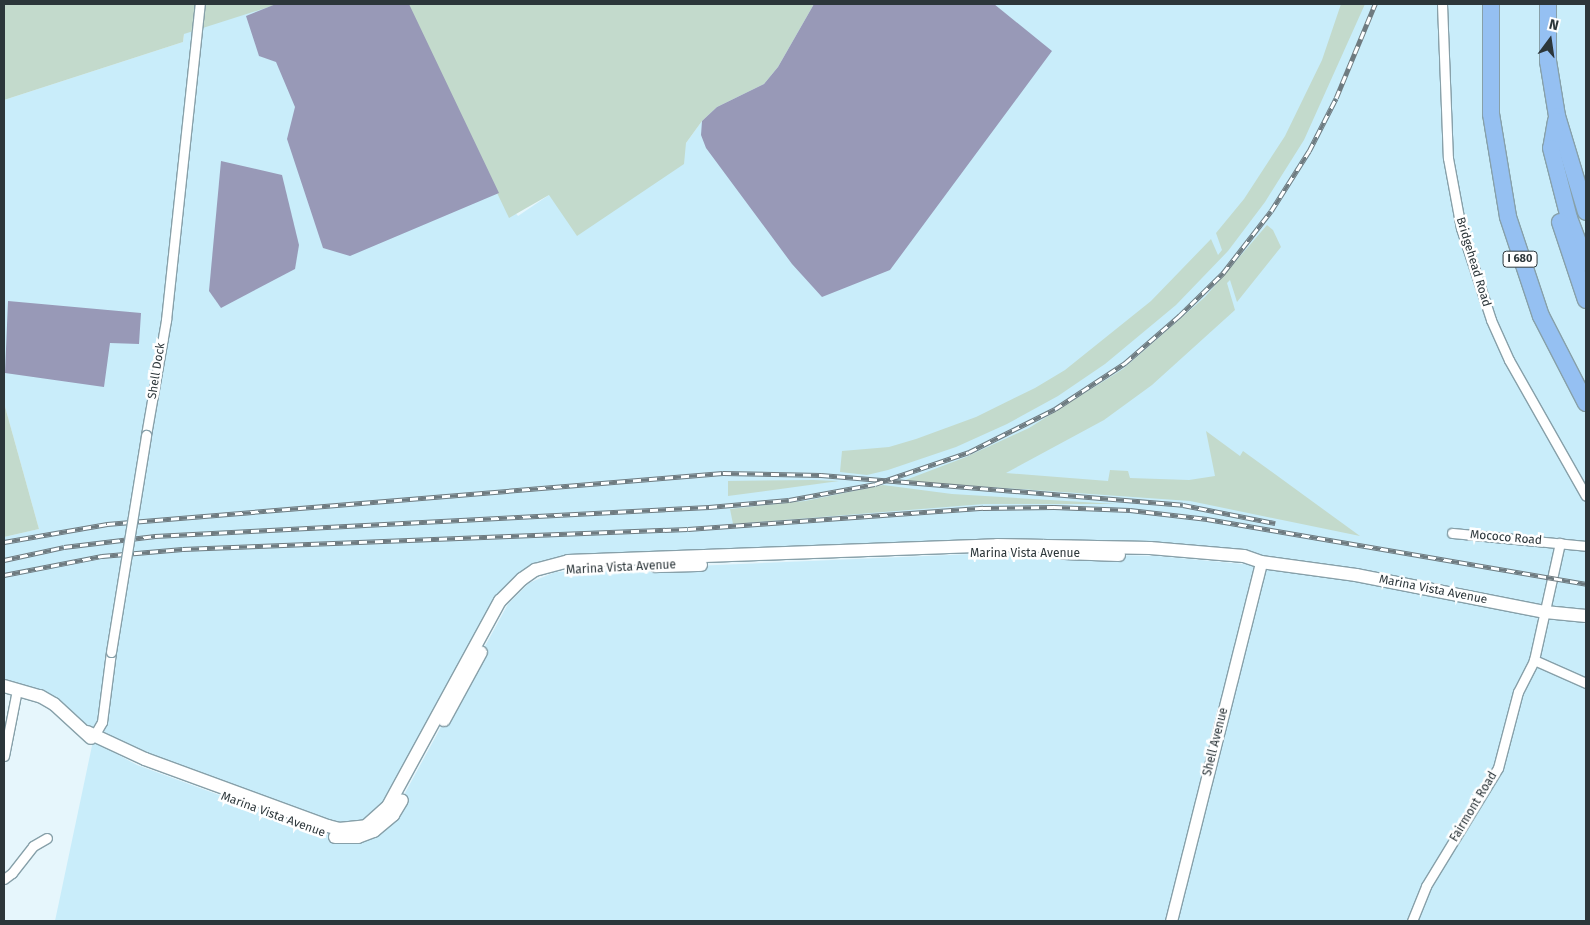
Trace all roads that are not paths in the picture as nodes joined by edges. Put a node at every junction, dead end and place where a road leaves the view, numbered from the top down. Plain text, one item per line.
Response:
1 (200, 4) edge
2 (1442, 4) edge
3 (1491, 4) edge
4 (1548, 4) edge
5 (1557, 116) junction
6 (1556, 168) junction
7 (1577, 183) junction
8 (1586, 198) edge
9 (1586, 212) edge
10 (1586, 263) edge
11 (1586, 300) edge
12 (1586, 403) edge
13 (1586, 496) edge
14 (1452, 533) dead end
15 (1560, 543) junction
16 (1586, 546) edge
17 (1261, 562) junction
18 (1545, 612) junction
19 (1586, 616) edge
20 (1586, 624) edge
21 (1534, 660) junction
22 (1586, 683) edge
23 (8, 689) edge
24 (91, 733) junction
25 (5, 738) edge
26 (4, 756) edge
27 (47, 838) dead end
28 (4, 878) edge
29 (1171, 921) edge
30 (1412, 921) edge

1 - 24 street, Shell Dock, bridge
2 - 13 street, Bridgehead Road
3 - 12 highway, I 680
4 - 5 highway
5 - 6 highway
5 - 7 highway
6 - 10 highway
6 - 11 highway
7 - 8 highway
7 - 9 highway
14 - 15 street, Mococo Road
15 - 16 street, Mococo Road
15 - 18 street, Mococo Road
17 - 18 main road, Marina Vista Avenue
17 - 24 main road, Marina Vista Avenue
17 - 29 street, Shell Avenue
18 - 19 main road, Marina Vista Avenue
18 - 20 main road, Marina Vista Avenue
18 - 21 street, Mococo Road
21 - 22 street
21 - 30 street, Fairmont Road
23 - 24 main road, Marina Vista Avenue
23 - 25 street
25 - 26 street
27 - 28 street

